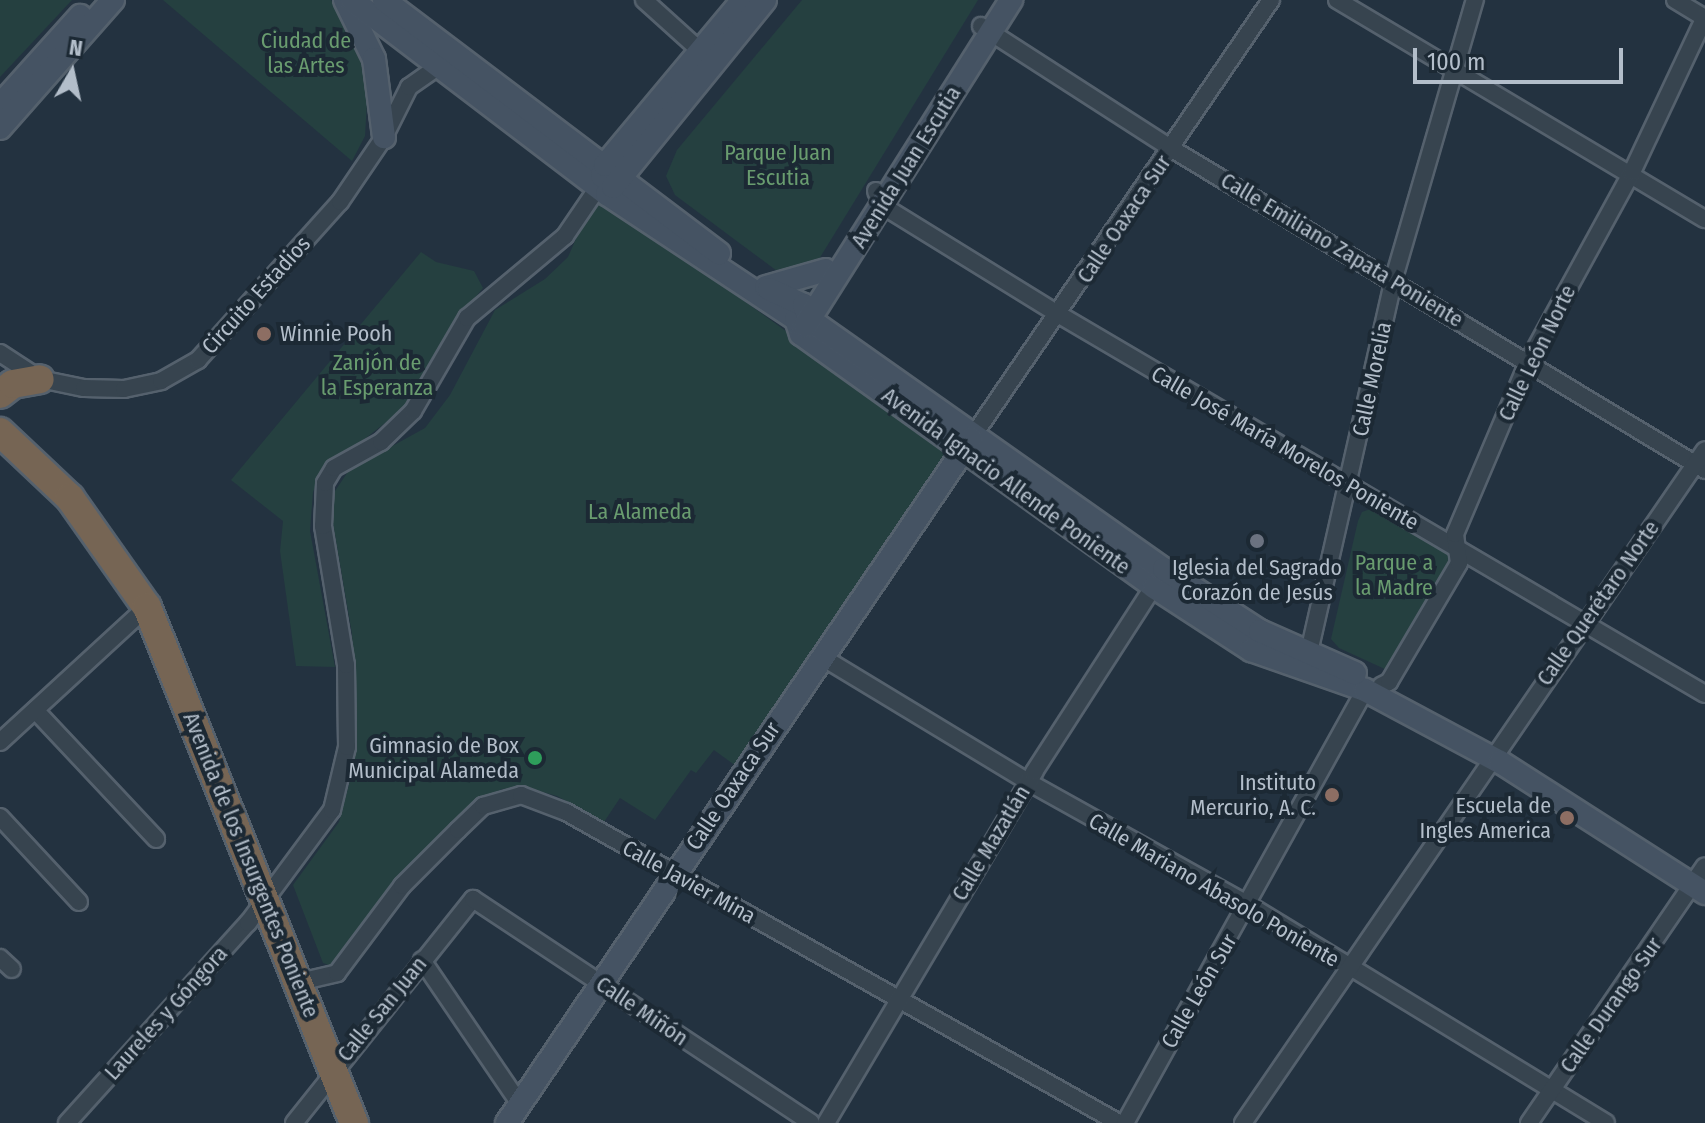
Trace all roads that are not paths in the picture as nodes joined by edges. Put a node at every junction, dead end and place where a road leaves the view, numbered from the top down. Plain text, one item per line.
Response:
1 (94, 0) edge
2 (113, 0) edge
3 (345, 0) edge
4 (352, 0) edge
5 (384, 0) edge
6 (644, 0) edge
7 (743, 0) edge
8 (765, 0) edge
9 (996, 0) edge
10 (1011, 0) edge
11 (1271, 0) edge
12 (1337, 0) edge
13 (1475, 0) edge
14 (1675, 0) edge
15 (1705, 18) edge
16 (986, 29) junction
17 (707, 57) junction
18 (441, 65) junction
19 (1455, 69) junction
20 (0, 105) edge
21 (0, 128) edge
22 (384, 137) junction
23 (1172, 149) junction
24 (638, 158) junction
25 (1632, 172) junction
26 (608, 181) junction
27 (643, 193) junction
28 (879, 198) junction
29 (1705, 219) edge
30 (826, 270) junction
31 (1394, 278) junction
32 (765, 288) junction
33 (1058, 314) junction
34 (802, 319) junction
35 (0, 353) edge
36 (1528, 362) junction
37 (40, 379) junction
38 (0, 394) edge
39 (0, 432) edge
40 (968, 444) junction
41 (1702, 462) edge
42 (1349, 482) junction
43 (1456, 548) junction
44 (1159, 578) junction
45 (147, 607) junction
46 (1584, 622) junction
47 (822, 657) junction
48 (1307, 661) junction
49 (1373, 688) junction
50 (1705, 694) edge
51 (35, 710) junction
52 (0, 742) edge
53 (1492, 757) junction
54 (1028, 782) junction
55 (0, 817) edge
56 (156, 839) dead end
57 (1705, 866) edge
58 (673, 873) junction
59 (1699, 889) edge
60 (473, 899) joint
61 (261, 900) junction
62 (79, 902) dead end
63 (1249, 905) junction
64 (422, 960) junction
65 (1348, 968) junction
66 (299, 982) junction
67 (602, 984) junction
68 (900, 1001) junction
69 (334, 1069) junction
70 (1554, 1088) junction
71 (519, 1117) edge
72 (67, 1123) edge
73 (294, 1123) edge
74 (354, 1123) edge
75 (811, 1123) edge
76 (826, 1123) edge
77 (1122, 1123) edge
78 (1243, 1123) edge
79 (1529, 1123) edge
80 (1606, 1123) edge

1 - 20 main road
2 - 21 main road
3 - 22 main road
4 - 18 main road, Avenida Ignacio Allende Poniente
5 - 26 main road, Avenida Ignacio Allende Poniente
6 - 17 street
7 - 17 main road
8 - 17 main road
9 - 16 main road, Avenida Juan Escutia
10 - 16 main road, Avenida Juan Escutia
11 - 23 street, Calle Oaxaca Sur
12 - 19 street
13 - 19 street, Calle Morelia
14 - 15 street
15 - 25 street, Calle León Norte
16 - 23 street, Calle Emiliano Zapata Poniente
16 - 28 main road, Avenida Juan Escutia
17 - 24 main road
17 - 26 main road
18 - 22 street, Circuito Estadios
18 - 26 main road, Avenida Ignacio Allende Poniente
19 - 25 street
19 - 31 street, Calle Morelia
22 - 37 street, Circuito Estadios
23 - 31 street, Calle Emiliano Zapata Poniente
23 - 33 street, Calle Oaxaca Sur
24 - 26 main road
24 - 27 main road
25 - 29 street
25 - 36 street, Calle León Norte
26 - 27 main road, Avenida Ignacio Allende Poniente
26 - 34 main road, Avenida Ignacio Allende Poniente
26 - 61 street, Laureles y Góngora
27 - 32 main road, Avenida Ignacio Allende Poniente
28 - 30 main road, Avenida Juan Escutia
28 - 33 street, Calle José María Morelos Poniente
28 - 34 main road, Avenida Juan Escutia
30 - 32 main road
30 - 34 main road, Avenida Juan Escutia
31 - 36 street, Calle Emiliano Zapata Poniente
31 - 42 street, Calle Morelia
32 - 34 main road, Avenida Ignacio Allende Poniente
33 - 40 street, Calle Oaxaca Sur
33 - 42 street, Calle José María Morelos Poniente
34 - 40 main road, Avenida Ignacio Allende Poniente
35 - 37 street, Circuito Estadios
36 - 41 street, Calle Emiliano Zapata Poniente
36 - 43 street, Calle León Norte
37 - 38 highway
39 - 45 highway, Avenida de los Insurgentes Poniente
40 - 44 main road, Avenida Ignacio Allende Poniente
40 - 47 main road, Calle Oaxaca Sur
41 - 46 street, Calle Querétaro Norte
42 - 43 street, Calle José María Morelos Poniente
42 - 48 street, Calle Morelia
43 - 46 street, Calle José María Morelos Poniente
43 - 49 street, Calle León Norte
44 - 48 main road, Avenida Ignacio Allende Poniente
44 - 54 street, Calle Mazatlán
45 - 51 street
45 - 61 highway, Avenida de los Insurgentes Poniente
46 - 50 street, Calle José María Morelos Poniente
46 - 53 street, Calle Querétaro Norte
47 - 54 street, Calle Mariano Abasolo Poniente
47 - 58 main road, Calle Oaxaca Sur
48 - 49 main road, Avenida Ignacio Allende Poniente
49 - 53 main road, Avenida Ignacio Allende Poniente
49 - 63 street, Calle León Sur
51 - 52 street
51 - 56 street
53 - 59 main road, Avenida Ignacio Allende Poniente
53 - 65 street, Calle Querétaro Norte
54 - 63 street, Calle Mariano Abasolo Poniente
54 - 68 street, Calle Mazatlán
55 - 62 street
57 - 59 street, Calle Durango Sur
58 - 66 street, Calle Javier Mina
58 - 67 main road, Calle Oaxaca Sur
58 - 68 street, Calle Javier Mina
59 - 70 street, Calle Durango Sur
60 - 64 street, Calle San Juan
60 - 67 street, Calle Miñón
61 - 66 highway, Avenida de los Insurgentes Poniente
61 - 72 street, Laureles y Góngora
63 - 65 street, Calle Mariano Abasolo Poniente
63 - 77 street, Calle León Sur
64 - 69 street, Calle San Juan
64 - 71 street
65 - 70 street, Calle Mariano Abasolo Poniente
65 - 78 street, Calle Querétaro Norte
66 - 69 highway, Avenida de los Insurgentes Poniente
67 - 71 main road, Calle Oaxaca Sur
67 - 75 street, Calle Miñón
68 - 76 street, Calle Mazatlán
68 - 77 street, Calle Javier Mina
69 - 73 street, Calle San Juan
69 - 74 highway, Avenida de los Insurgentes Poniente
70 - 79 street, Calle Durango Sur
70 - 80 street, Calle Mariano Abasolo Poniente

